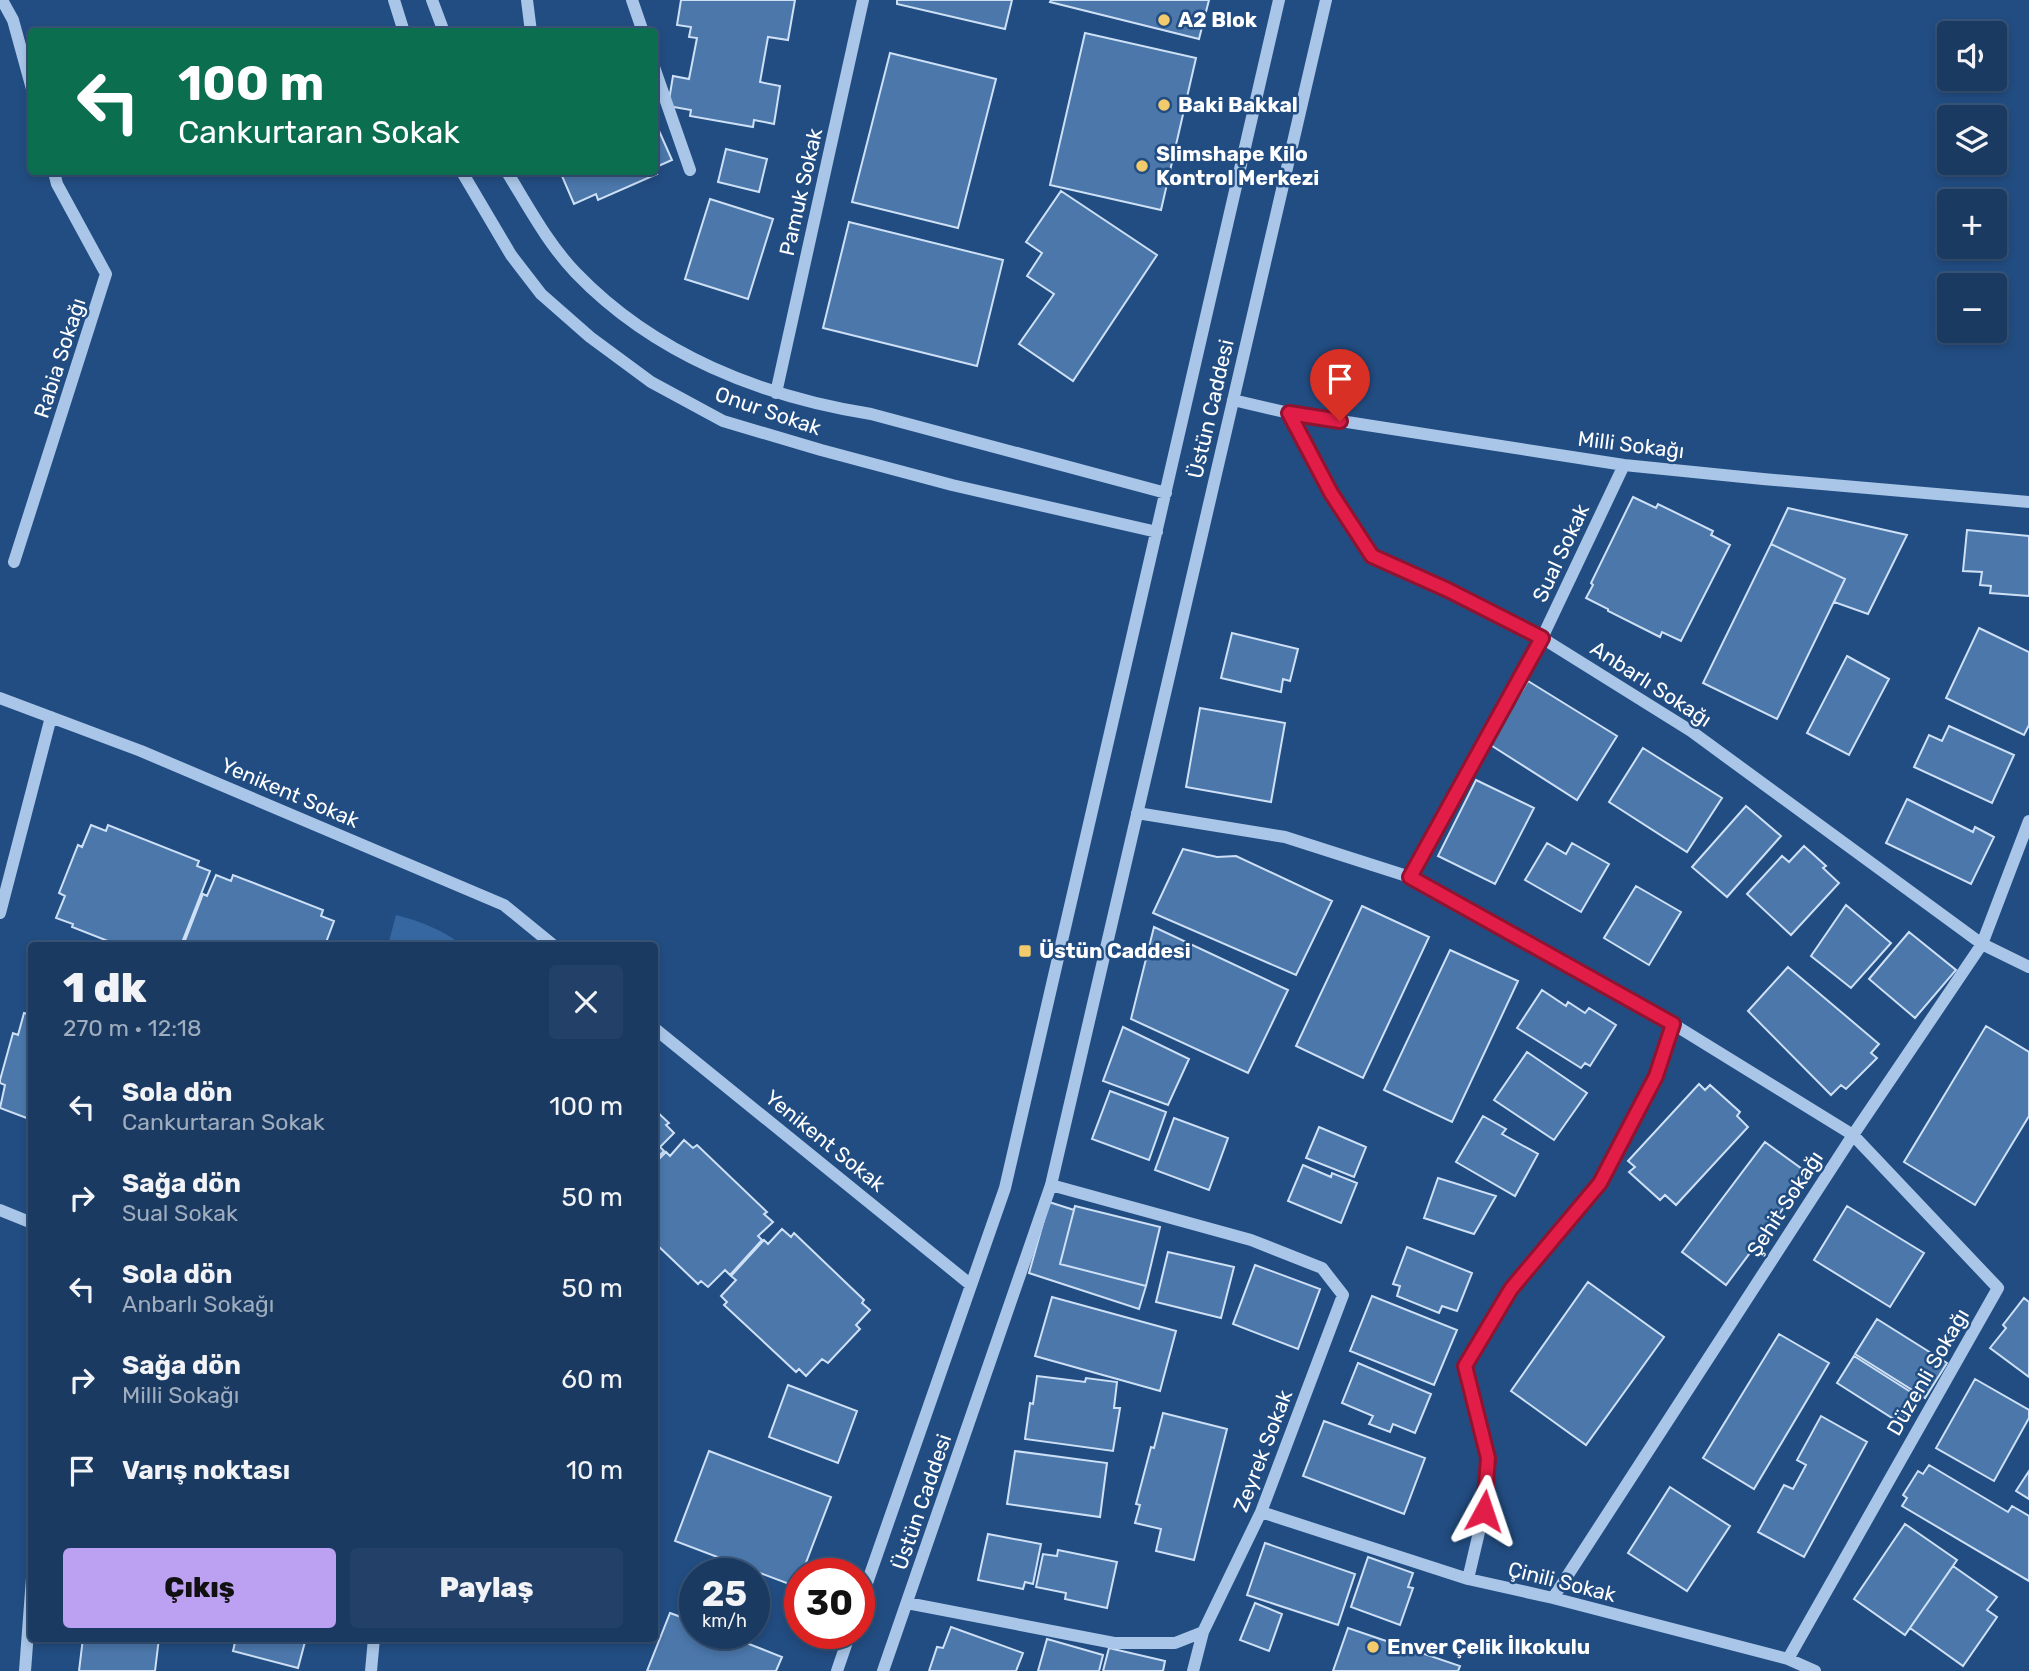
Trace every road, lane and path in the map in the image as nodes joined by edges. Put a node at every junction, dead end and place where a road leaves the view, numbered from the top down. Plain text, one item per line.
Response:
1 (2, 0) edge
2 (394, 0) edge
3 (432, 0) edge
4 (527, 0) edge
5 (632, 0) edge
6 (863, 0) edge
7 (1279, 0) edge
8 (1326, 0) edge
9 (403, 28) edge
10 (442, 28) edge
11 (530, 28) edge
12 (642, 28) edge
13 (28, 74) edge
14 (658, 78) edge
15 (690, 170) dead end
16 (55, 175) edge
17 (464, 175) edge
18 (509, 175) edge
19 (776, 393) junction
20 (1233, 400) junction
21 (1289, 413) junction
22 (1624, 465) junction
23 (1166, 493) junction
24 (2029, 502) edge
25 (1157, 533) junction
26 (14, 562) dead end
27 (1542, 638) junction
28 (0, 698) edge
29 (51, 717) junction
30 (1137, 813) junction
31 (2029, 821) edge
32 (1410, 877) junction
33 (0, 913) edge
34 (548, 942) edge
35 (1982, 944) junction
36 (2029, 967) edge
37 (1673, 1024) junction
38 (658, 1031) edge
39 (1853, 1135) junction
40 (1051, 1185) junction
41 (0, 1210) edge
42 (28, 1221) edge
43 (971, 1285) junction
44 (1261, 1513) junction
45 (875, 1560) edge
46 (1468, 1579) junction
47 (1553, 1598) junction
48 (907, 1603) junction
49 (28, 1631) edge
50 (1203, 1632) junction
51 (374, 1642) edge
52 (845, 1649) edge
53 (1788, 1659) junction
54 (25, 1671) edge
55 (371, 1671) edge
56 (837, 1671) edge
57 (883, 1671) edge
58 (1194, 1671) edge
59 (1815, 1671) edge

1 - 13 street
2 - 9 street
3 - 10 street
4 - 11 street
5 - 12 street
6 - 19 street, Pamuk Sokak
7 - 23 street, Üstün Caddesi
8 - 20 street, Üstün Caddesi
14 - 15 street
16 - 26 street, Rabia Sokağı
17 - 25 street, Onur Sokak
18 - 19 street, Onur Sokak
19 - 23 street, Onur Sokak
20 - 21 street, Milli Sokağı
20 - 30 street, Üstün Caddesi
21 - 22 street, Milli Sokağı
21 - 27 street, Anbarlı Sokağı
22 - 24 street, Milli Sokağı
22 - 27 street, Sual Sokak
23 - 25 street, Üstün Caddesi
25 - 43 street, Üstün Caddesi
27 - 32 street, Sual Sokak
27 - 35 street, Anbarlı Sokağı
28 - 29 street, Yenikent Sokak
29 - 33 street
29 - 34 street, Yenikent Sokak
30 - 32 street
30 - 40 street, Üstün Caddesi
31 - 35 street, Şehit Sokağı
32 - 37 street
35 - 36 street, Anbarlı Sokağı
35 - 39 street, Şehit Sokağı
37 - 39 street
37 - 46 street
38 - 43 street, Yenikent Sokak
39 - 47 street, Şehit Sokağı
39 - 53 street, Düzenli Sokağı
40 - 44 street, Zeyrek Sokak
40 - 48 street, Üstün Caddesi
41 - 42 street
43 - 45 street, Üstün Caddesi
44 - 46 street, Çinili Sokak
44 - 50 street, Zeyrek Sokak
46 - 47 street, Çinili Sokak
47 - 53 street, Çinili Sokak
48 - 50 street
48 - 57 street, Üstün Caddesi
49 - 54 street
50 - 58 street, Zeyrek Sokak
51 - 55 street
52 - 56 street
53 - 59 street, Çinili Sokak

